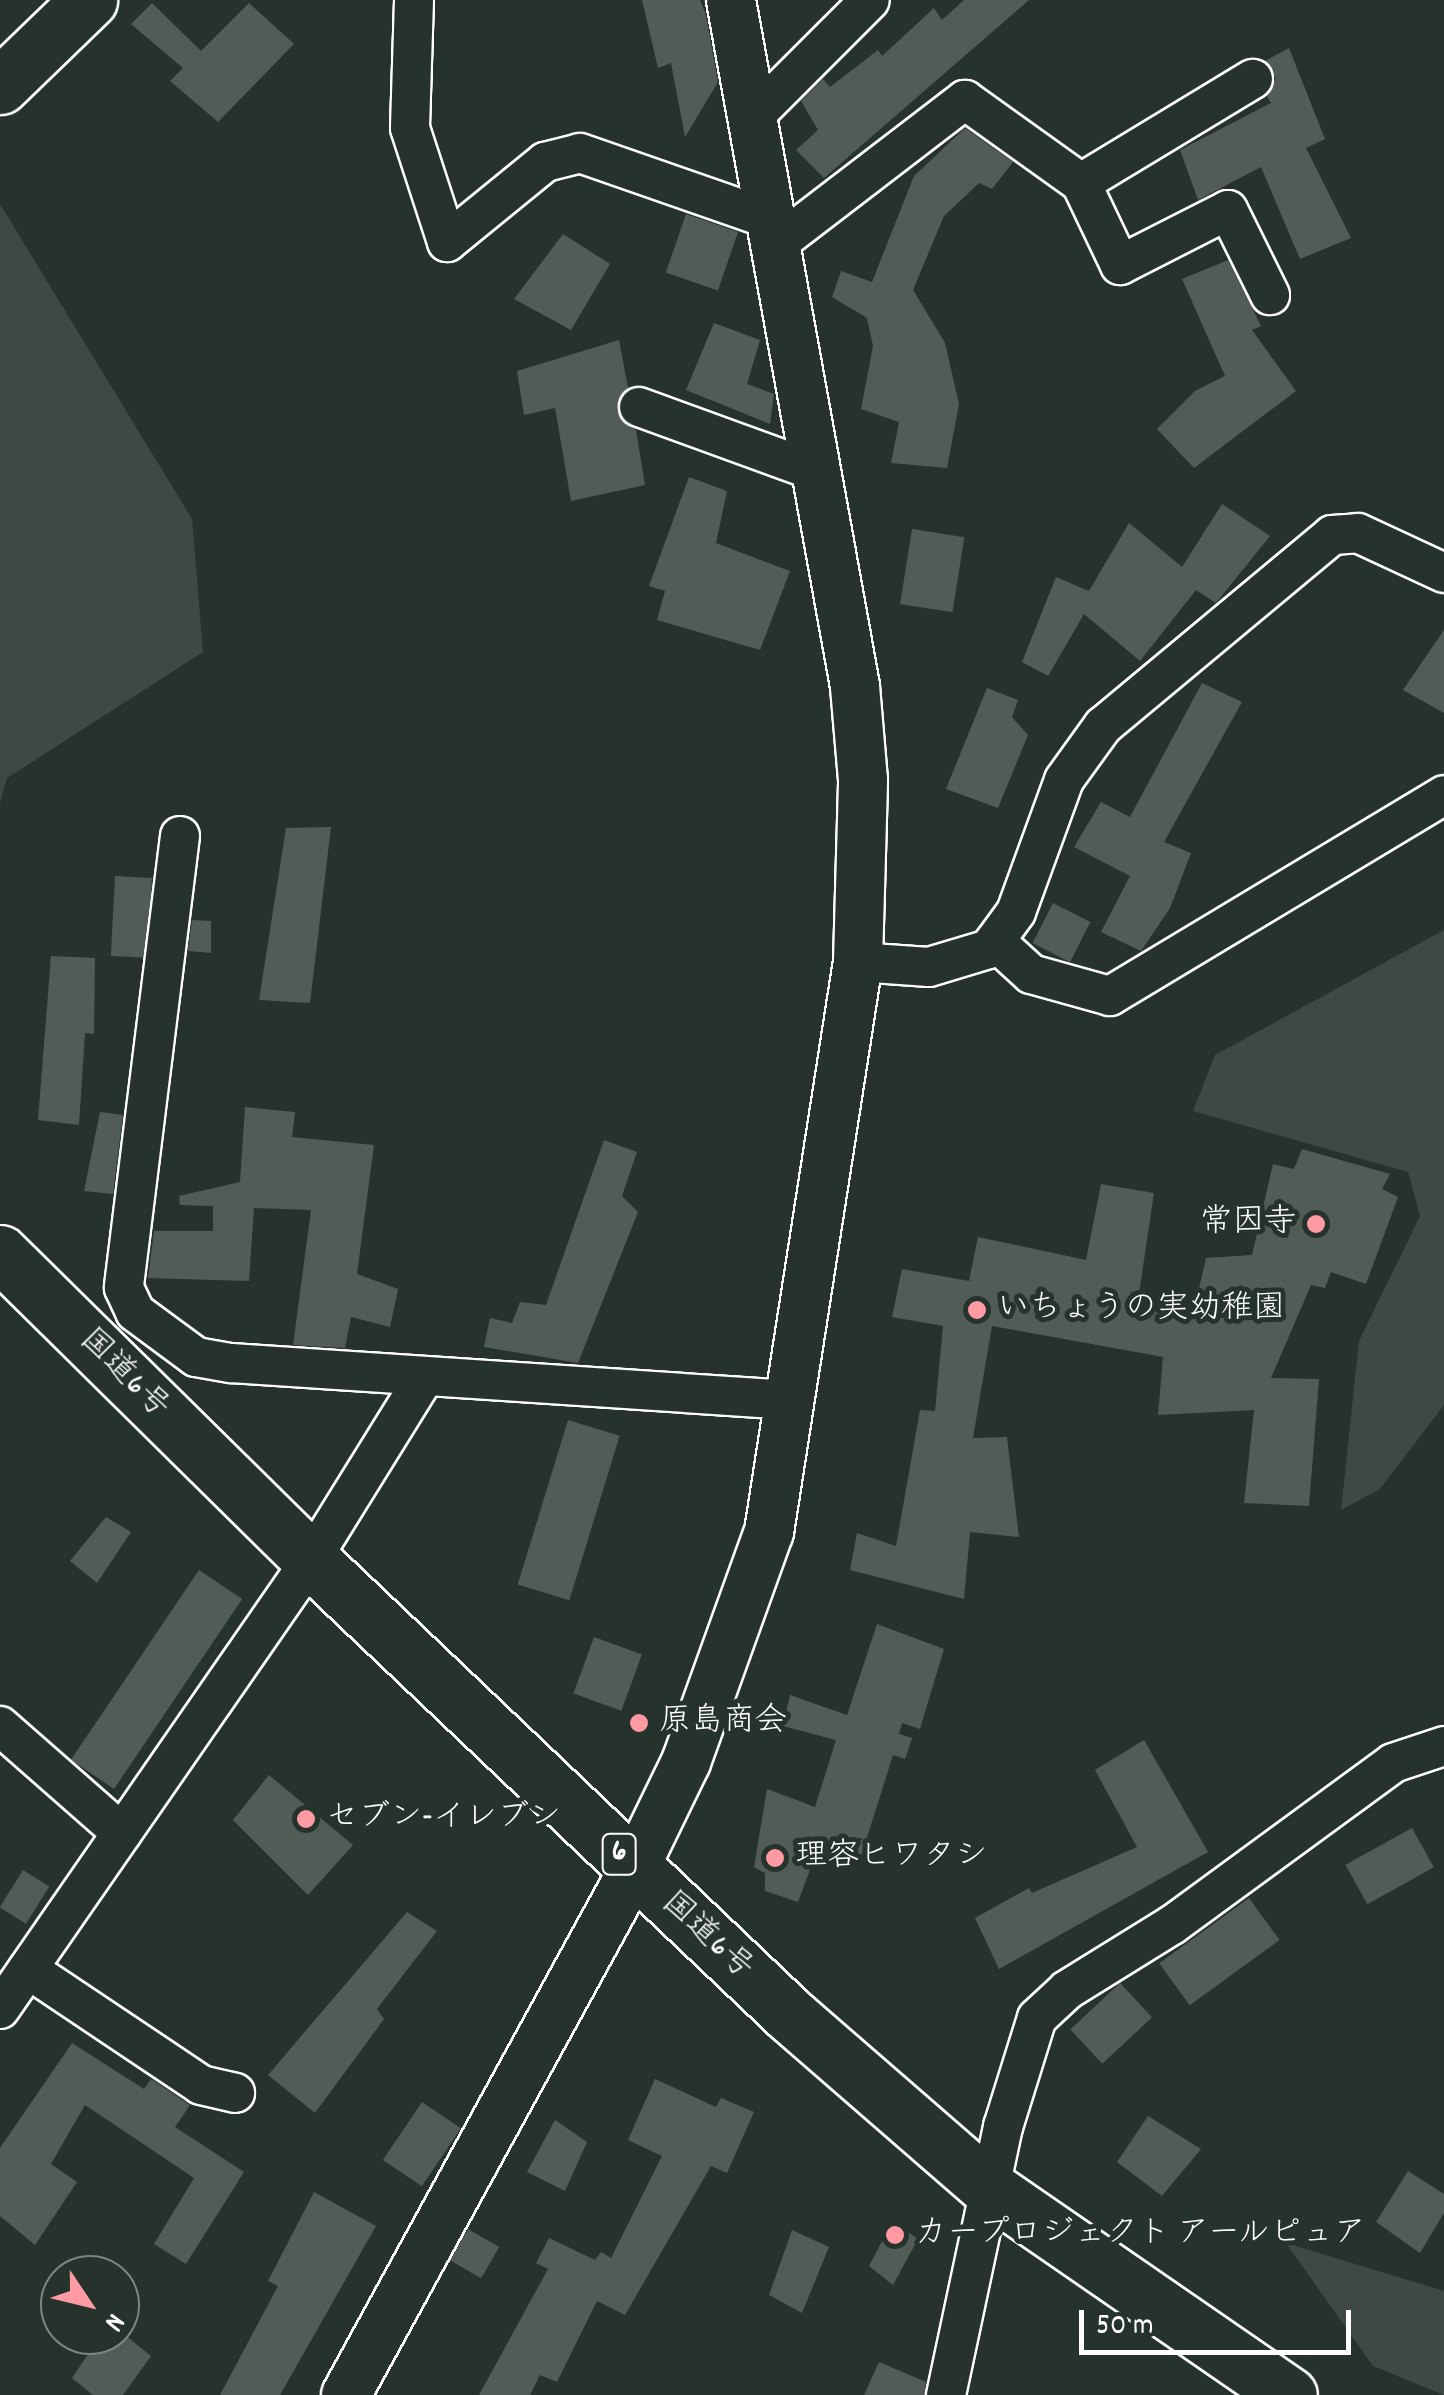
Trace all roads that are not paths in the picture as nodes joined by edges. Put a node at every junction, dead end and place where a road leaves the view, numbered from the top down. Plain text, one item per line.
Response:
1 (89, 0) edge
2 (414, 0) edge
3 (732, 0) edge
4 (870, 0) edge
5 (1253, 79) dead end
6 (0, 86) edge
7 (753, 118) junction
8 (1081, 183) junction
9 (774, 232) junction
10 (1270, 295) dead end
11 (639, 408) dead end
12 (818, 472) junction
13 (1444, 573) edge
14 (1444, 795) edge
15 (180, 836) dead end
16 (996, 941) junction
17 (858, 962) junction
18 (0, 1254) edge
19 (425, 1376) junction
20 (790, 1400) junction
21 (311, 1560) junction
22 (0, 1726) edge
23 (1444, 1746) edge
24 (122, 1833) junction
25 (634, 1869) junction
26 (28, 1968) junction
27 (0, 2008) edge
28 (235, 2093) dead end
29 (990, 2188) junction
30 (346, 2395) edge
31 (946, 2395) edge
32 (1289, 2395) edge

1 - 6 main road
2 - 9 street
3 - 7 street
4 - 7 street
5 - 8 street
7 - 9 street
8 - 9 street
8 - 10 street
9 - 12 street
11 - 12 street
12 - 17 street
13 - 16 street
14 - 16 street
15 - 19 street
16 - 17 street
17 - 20 street
18 - 21 main road, 国道6号 / 6
19 - 20 street
19 - 21 street
20 - 25 street
21 - 24 street
21 - 25 main road, 国道6号 / 6
22 - 24 street
23 - 29 street
24 - 26 street
25 - 29 main road, 国道6号 / 6
25 - 30 street
26 - 27 street
26 - 28 street
29 - 31 street
29 - 32 main road, 国道6号 / 6

